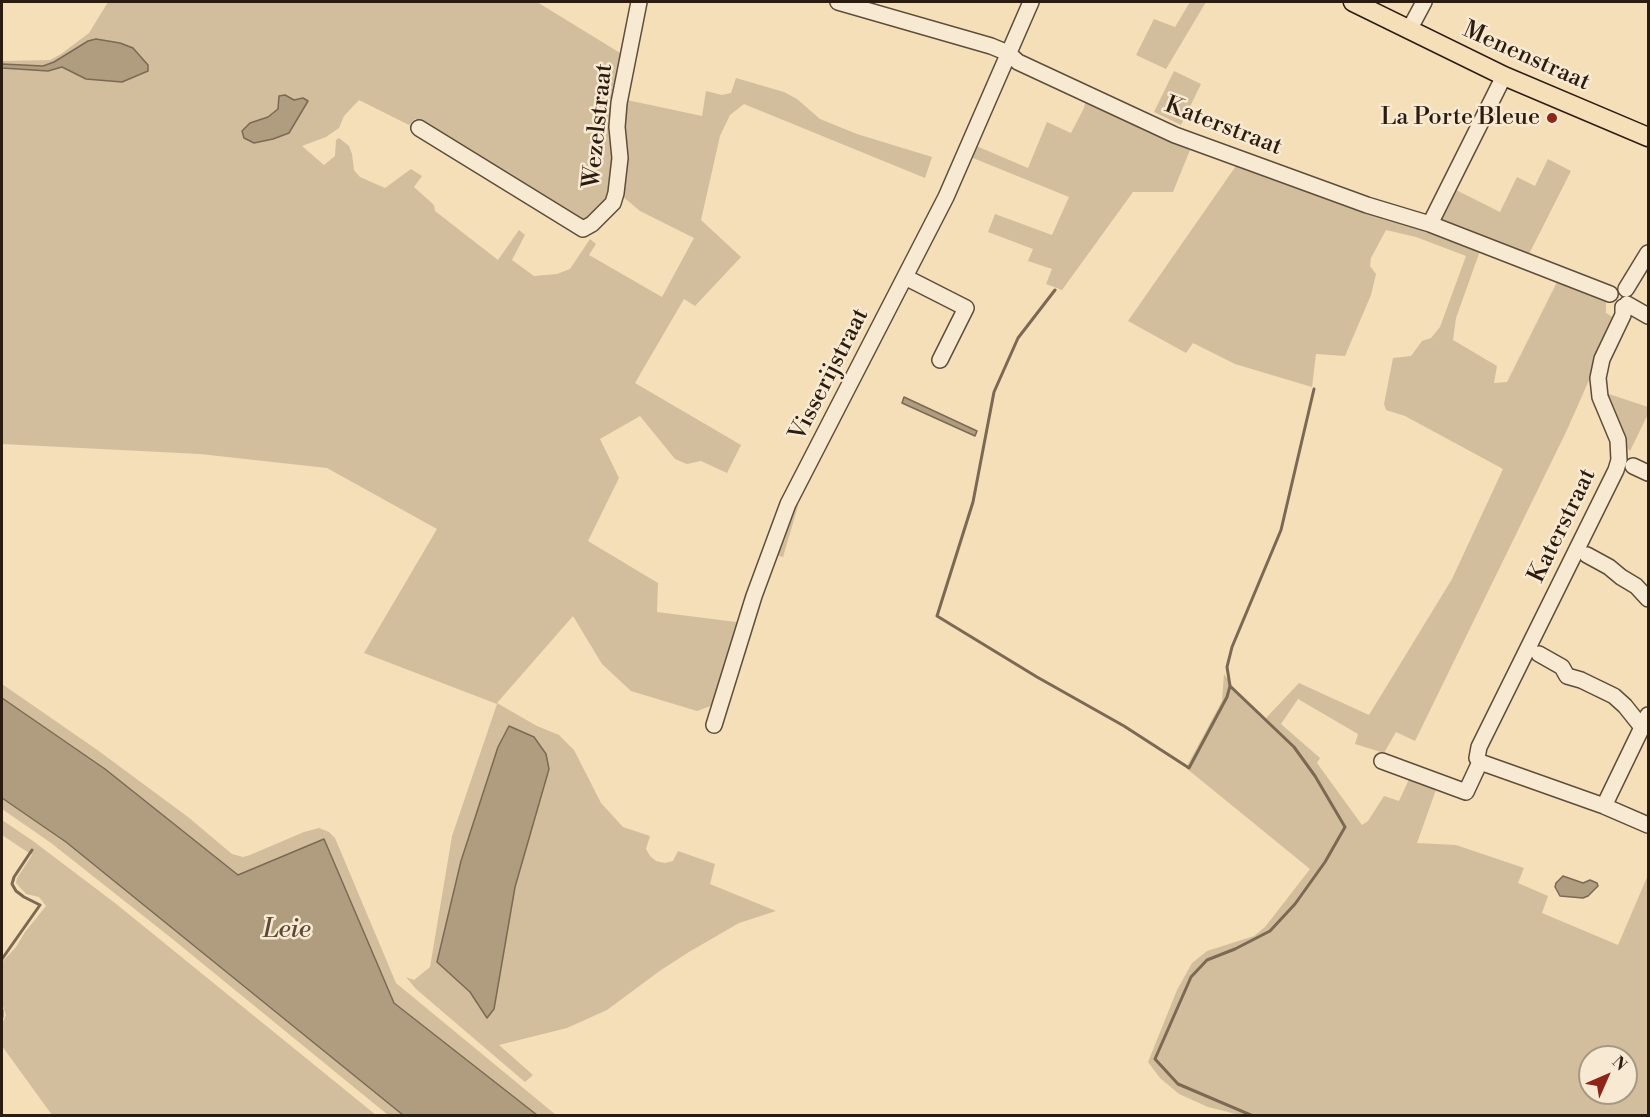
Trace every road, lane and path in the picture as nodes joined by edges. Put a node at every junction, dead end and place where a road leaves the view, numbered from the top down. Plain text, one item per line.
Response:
1 (639, 2) edge
2 (838, 2) edge
3 (1031, 2) edge
4 (1353, 2) edge
5 (1424, 2) edge
6 (1408, 30) junction
7 (1008, 53) junction
8 (1504, 76) junction
9 (419, 128) dead end
10 (1648, 136) edge
11 (1430, 224) junction
12 (1648, 253) edge
13 (905, 278) junction
14 (1625, 300) junction
15 (1648, 316) edge
16 (940, 360) dead end
17 (1633, 466) dead end
18 (1648, 473) edge
19 (1587, 555) dead end
20 (1648, 599) edge
21 (1539, 654) dead end
22 (1645, 720) edge
23 (714, 725) dead end
24 (1479, 760) junction
25 (1382, 761) dead end
26 (1604, 806) junction
27 (1648, 825) edge

1 - 9 street, Wezelstraat
2 - 7 street
3 - 7 street, Visserijstraat
4 - 6 main road, Menenstraat
5 - 6 street
6 - 8 main road, Menenstraat
7 - 11 street, Katerstraat
7 - 13 street, Visserijstraat
8 - 10 main road, Menenstraat
8 - 11 street
11 - 14 street, Katerstraat
12 - 14 street, Katerstraat
13 - 16 street
13 - 23 street, Visserijstraat
14 - 15 street
14 - 24 street, Katerstraat
17 - 18 street
19 - 20 street
21 - 22 street
22 - 26 street
24 - 25 street, Katerstraat
24 - 26 street
26 - 27 street

